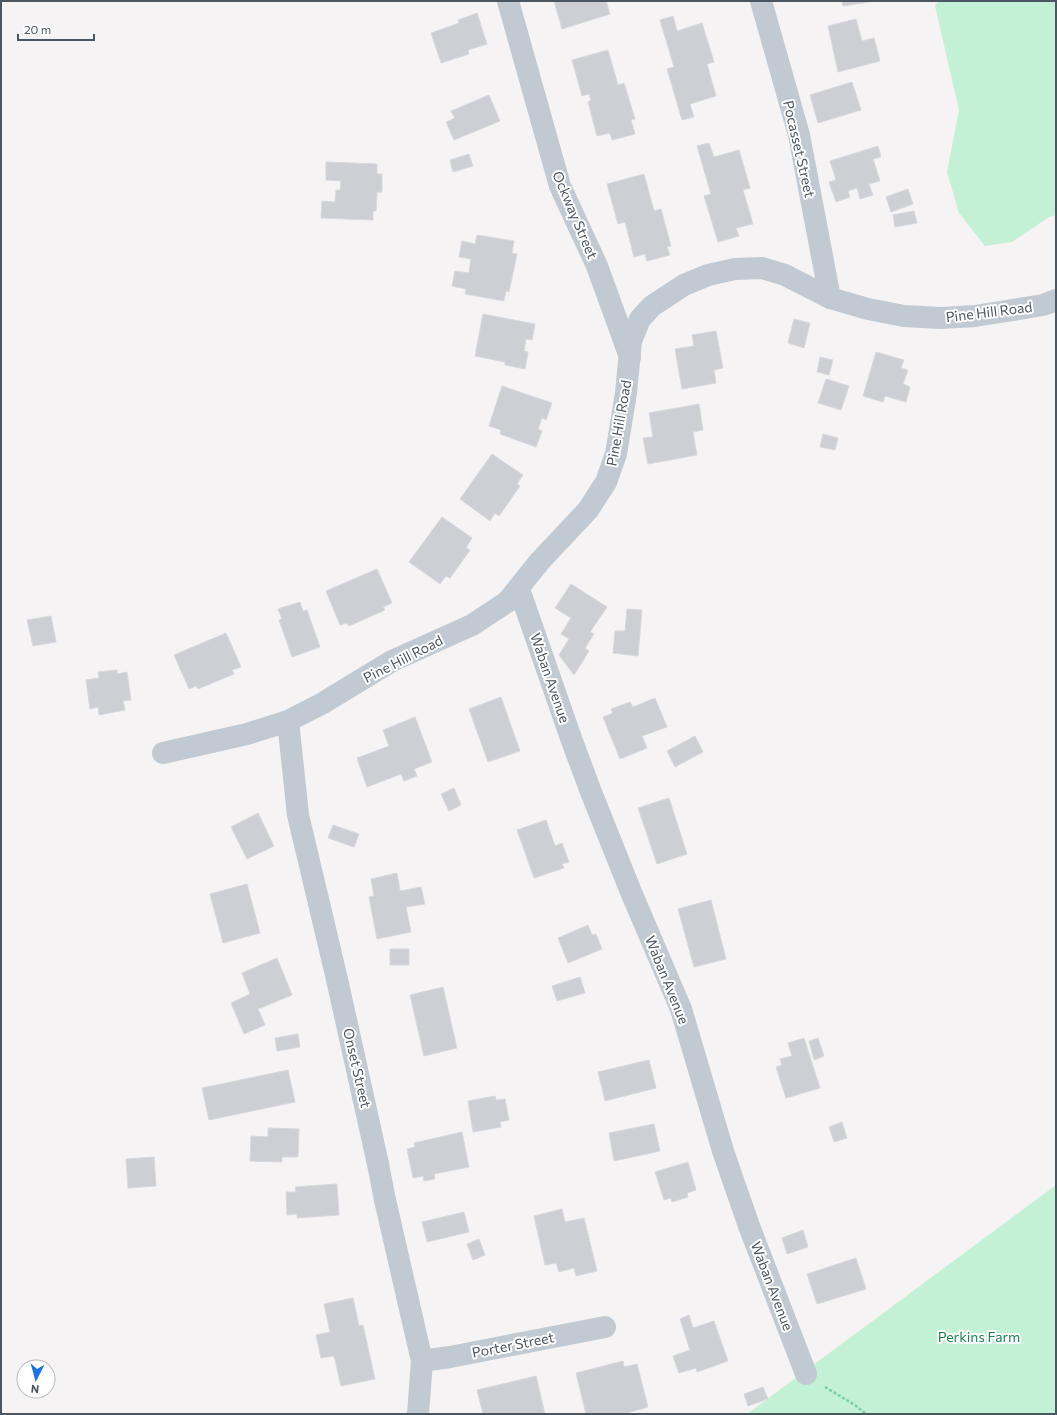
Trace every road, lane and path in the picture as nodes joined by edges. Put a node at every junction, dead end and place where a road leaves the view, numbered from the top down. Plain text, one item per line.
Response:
1 (508, 1) edge
2 (761, 1) edge
3 (830, 298) junction
4 (1056, 300) edge
5 (630, 357) junction
6 (519, 589) junction
7 (288, 721) junction
8 (163, 753) dead end
9 (605, 1326) dead end
10 (422, 1361) junction
11 (806, 1374) joint
12 (418, 1414) edge
13 (866, 1414) edge

1 - 5 street, Ockway Street
2 - 3 street, Pocasset Street
3 - 4 street, Pine Hill Road
3 - 5 street, Pine Hill Road
5 - 6 street, Pine Hill Road
6 - 7 street, Pine Hill Road
6 - 11 street, Waban Avenue
7 - 8 street, Pine Hill Road
7 - 10 street, Onset Street
9 - 10 street, Porter Street
10 - 12 street, Onset Street
11 - 13 path

